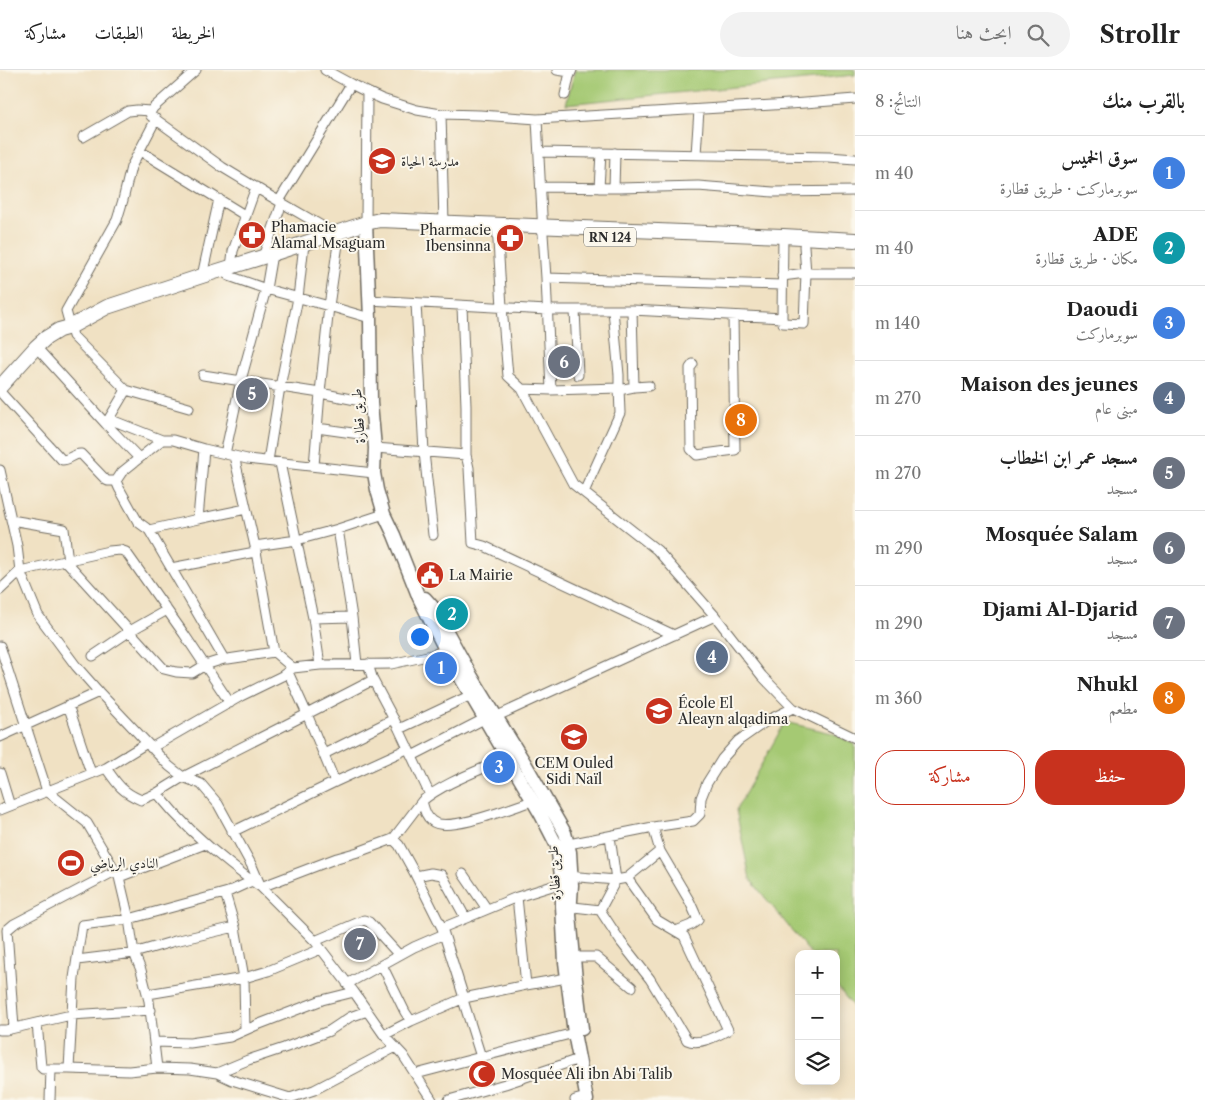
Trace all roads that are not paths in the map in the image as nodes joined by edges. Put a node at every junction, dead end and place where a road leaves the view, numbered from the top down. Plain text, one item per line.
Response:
1 (196, 70) edge
2 (325, 70) edge
3 (557, 70) edge
4 (571, 71) edge
5 (351, 84) junction
6 (368, 92) junction
7 (564, 95) dead end
8 (855, 99) edge
9 (699, 110) junction
10 (440, 114) junction
11 (153, 115) junction
12 (538, 118) junction
13 (83, 136) dead end
14 (140, 151) junction
15 (539, 152) junction
16 (601, 153) junction
17 (615, 153) junction
18 (696, 154) junction
19 (855, 159) edge
20 (541, 187) junction
21 (256, 188) junction
22 (599, 188) junction
23 (614, 188) junction
24 (855, 191) edge
25 (219, 199) junction
26 (280, 202) junction
27 (246, 216) junction
28 (444, 223) junction
29 (366, 224) junction
30 (497, 229) junction
31 (543, 231) junction
32 (334, 235) junction
33 (782, 240) junction
34 (855, 240) edge
35 (304, 244) junction
36 (804, 246) junction
37 (855, 248) edge
38 (267, 256) junction
39 (230, 271) junction
40 (855, 273) edge
41 (806, 274) junction
42 (202, 276) junction
43 (546, 278) junction
44 (782, 280) junction
45 (266, 289) junction
46 (298, 298) junction
47 (369, 300) junction
48 (416, 303) junction
49 (329, 306) junction
50 (462, 306) junction
51 (502, 307) junction
52 (547, 310) junction
53 (574, 310) junction
54 (613, 310) junction
55 (632, 310) junction
56 (733, 316) junction
57 (370, 318) junction
58 (782, 318) junction
59 (70, 327) junction
60 (39, 350) junction
61 (693, 364) dead end
62 (203, 375) dead end
63 (578, 376) dead end
64 (241, 380) junction
65 (280, 386) junction
66 (649, 386) dead end
67 (634, 387) junction
68 (522, 389) junction
69 (126, 390) junction
70 (551, 390) junction
71 (619, 390) junction
72 (1, 392) edge
73 (320, 392) junction
74 (371, 403) junction
75 (189, 408) dead end
76 (108, 421) junction
77 (317, 428) junction
78 (162, 440) junction
79 (374, 442) junction
80 (204, 449) junction
81 (424, 452) junction
82 (230, 455) junction
83 (466, 455) junction
84 (139, 458) junction
85 (268, 461) junction
86 (280, 463) junction
87 (314, 466) junction
88 (0, 470) edge
89 (374, 473) junction
90 (116, 481) junction
91 (584, 492) junction
92 (246, 509) junction
93 (384, 514) junction
94 (198, 518) junction
95 (11, 520) junction
96 (338, 529) junction
97 (149, 530) junction
98 (433, 535) dead end
99 (297, 540) junction
100 (255, 549) junction
101 (67, 561) junction
102 (171, 568) junction
103 (20, 571) junction
104 (0, 590) edge
105 (419, 598) junction
106 (167, 610) junction
107 (352, 616) junction
108 (715, 616) junction
109 (313, 618) junction
110 (130, 631) junction
111 (674, 635) junction
112 (0, 646) edge
113 (446, 650) junction
114 (274, 652) junction
115 (93, 656) dead end
116 (224, 659) junction
117 (357, 664) junction
118 (368, 664) junction
119 (205, 665) junction
120 (320, 665) junction
121 (291, 670) junction
122 (4, 673) edge
123 (373, 680) junction
124 (98, 692) junction
125 (470, 695) junction
126 (230, 703) junction
127 (68, 706) junction
128 (793, 708) junction
129 (307, 714) junction
130 (489, 719) junction
131 (394, 720) junction
132 (26, 725) junction
133 (399, 729) junction
134 (0, 737) edge
135 (855, 738) edge
136 (150, 746) junction
137 (410, 752) junction
138 (324, 754) junction
139 (508, 757) junction
140 (106, 768) junction
141 (0, 773) edge
142 (91, 773) junction
143 (183, 777) junction
144 (335, 782) junction
145 (47, 791) junction
146 (157, 793) junction
147 (430, 795) junction
148 (422, 801) junction
149 (532, 801) junction
150 (10, 806) junction
151 (0, 810) edge
152 (654, 827) junction
153 (232, 832) junction
154 (610, 836) junction
155 (392, 839) junction
156 (205, 844) junction
157 (563, 845) junction
158 (660, 851) junction
159 (117, 874) junction
160 (463, 874) dead end
161 (416, 876) junction
162 (565, 878) junction
163 (627, 878) junction
164 (616, 880) junction
165 (252, 881) junction
166 (261, 887) junction
167 (225, 893) junction
168 (517, 897) junction
169 (566, 906) junction
170 (487, 909) junction
171 (600, 910) junction
172 (465, 917) junction
173 (129, 919) junction
174 (235, 927) junction
175 (443, 931) junction
176 (676, 931) junction
177 (318, 945) junction
178 (134, 953) junction
179 (399, 955) junction
180 (77, 960) junction
181 (569, 961) junction
182 (382, 965) junction
183 (244, 978) junction
184 (567, 978) junction
185 (347, 984) junction
186 (526, 985) junction
187 (632, 987) dead end
188 (354, 992) junction
189 (148, 994) junction
190 (464, 998) junction
191 (151, 1010) junction
192 (367, 1011) junction
193 (71, 1015) junction
194 (411, 1021) junction
195 (37, 1023) junction
196 (14, 1028) junction
197 (0, 1030) edge
198 (245, 1030) junction
199 (574, 1033) junction
200 (384, 1035) junction
201 (155, 1042) junction
202 (396, 1047) junction
203 (481, 1057) junction
204 (579, 1059) junction
205 (157, 1068) junction
206 (51, 1069) junction
207 (69, 1069) junction
208 (217, 1073) junction
209 (416, 1074) junction
210 (477, 1092) junction
211 (290, 1099) edge
212 (430, 1099) edge
213 (585, 1099) edge
214 (50, 1100) edge
215 (450, 1100) edge
216 (483, 1100) edge

1 - 11 street
2 - 5 street
3 - 4 street
4 - 7 street
5 - 6 street
5 - 26 street
6 - 10 street
6 - 29 street
8 - 9 street
9 - 12 street
9 - 18 street
10 - 12 street
10 - 28 street
11 - 13 street
11 - 14 street
11 - 21 street
12 - 15 street
14 - 25 street
14 - 59 street
15 - 16 street
15 - 20 street
16 - 17 street
16 - 22 street
17 - 18 street
17 - 23 street
18 - 19 street
20 - 22 street
20 - 31 street
21 - 26 street
21 - 27 street
22 - 23 street
23 - 24 street
25 - 27 street
25 - 42 street
26 - 32 street
26 - 38 street
27 - 39 street
28 - 29 main road, RN 124
28 - 30 main road, RN 124
29 - 30 main road, RN 124
29 - 32 main road, RN 124
29 - 47 main road, طريق قطارة
30 - 31 main road, RN 124
30 - 51 street
31 - 33 main road, RN 124
31 - 43 street
32 - 35 main road, RN 124
32 - 49 street
33 - 34 main road, RN 124
33 - 36 main road, RN 124
33 - 44 street
35 - 38 main road, RN 124
35 - 46 street
36 - 37 main road, RN 124
36 - 41 street
38 - 39 main road, RN 124
38 - 45 street
39 - 42 main road, RN 124
39 - 45 street
40 - 41 street
41 - 44 street
41 - 58 street
42 - 59 main road, RN 124
43 - 44 street
43 - 52 street
44 - 58 street
45 - 46 street
45 - 64 street
46 - 49 street
46 - 65 street
47 - 48 street
47 - 57 main road, طريق قطارة
48 - 50 street
48 - 81 street
49 - 57 street
49 - 73 street
50 - 51 street
50 - 83 street
51 - 52 street
51 - 68 street
52 - 53 street
52 - 70 street
53 - 54 street
53 - 63 street
54 - 55 street
54 - 71 street
55 - 56 street
55 - 67 street
56 - 58 street
56 - 61 street
57 - 74 main road, طريق قطارة
59 - 60 main road, RN 124
59 - 69 street
60 - 72 main road, RN 124
60 - 76 street
62 - 64 street
64 - 65 street
64 - 82 street
65 - 73 street
65 - 85 street
66 - 67 street
67 - 71 street
68 - 70 street
68 - 91 street
69 - 75 street
69 - 76 street
70 - 71 street
71 - 91 street
72 - 90 street
73 - 74 street
73 - 77 street
74 - 79 main road, طريق قطارة
76 - 78 street
76 - 84 street
77 - 79 street
77 - 87 street
78 - 80 street
78 - 84 street
79 - 81 street
79 - 89 main road, طريق قطارة
80 - 82 street
80 - 94 street
81 - 83 street
81 - 98 street
82 - 85 street
82 - 92 street
83 - 111 street
84 - 90 street
85 - 86 street
86 - 87 street
86 - 99 street
87 - 89 street
88 - 95 street
89 - 93 main road, طريق قطارة
90 - 97 street
91 - 108 street
92 - 94 street
92 - 100 street
93 - 96 street
93 - 105 main road, طريق قطارة
94 - 97 street
95 - 101 street
95 - 103 street
96 - 99 street
96 - 107 street
97 - 102 street
99 - 100 street
99 - 109 street
100 - 102 street
100 - 114 street
101 - 103 street
101 - 106 street
101 - 110 street
102 - 116 street
103 - 104 street
103 - 124 street
105 - 113 main road, طريق قطارة
105 - 130 main road, طريق قطارة
106 - 110 street
106 - 119 street
107 - 109 street
107 - 117 street
108 - 111 street
108 - 128 street
109 - 120 street
110 - 115 street
110 - 119 street
111 - 130 street
112 - 122 street
113 - 118 street
113 - 125 main road, طريق قطارة
114 - 116 street
114 - 121 street
116 - 119 street
117 - 118 street
117 - 120 street
118 - 123 street
119 - 126 street
120 - 121 street
121 - 126 street
121 - 129 street
122 - 132 street
123 - 129 street
123 - 131 street
124 - 127 street
124 - 136 street
125 - 130 main road, طريق قطارة
125 - 133 street
126 - 136 street
127 - 132 street
127 - 142 street
128 - 135 street
128 - 152 street
129 - 138 street
129 - 143 street
130 - 137 street
130 - 139 main road, طريق قطارة
130 - 157 main road, طريق قطارة
131 - 133 street
131 - 138 street
132 - 134 street
132 - 145 street
133 - 137 street
136 - 140 street
136 - 143 street
137 - 144 street
137 - 147 street
138 - 144 street
139 - 147 street
139 - 149 main road, طريق قطارة
140 - 142 street
140 - 146 street
141 - 150 street
142 - 145 street
143 - 146 street
143 - 153 street
144 - 153 street
145 - 150 street
145 - 159 street
146 - 156 street
147 - 148 street
148 - 149 street
148 - 155 street
149 - 157 main road, طريق قطارة
150 - 151 street
152 - 154 street
152 - 158 street
153 - 166 street
154 - 157 street
154 - 164 street
155 - 161 street
155 - 166 street
156 - 159 street
156 - 165 street
157 - 162 main road, طريق قطارة
158 - 163 street
158 - 176 street
159 - 173 street
159 - 196 street
160 - 170 street
161 - 172 street
161 - 175 street
162 - 164 street
162 - 168 street
162 - 169 main road, طريق قطارة
163 - 164 street
163 - 176 street
164 - 171 street
165 - 166 street
165 - 167 street
166 - 177 street
167 - 173 street
167 - 174 street
168 - 170 street
168 - 186 street
169 - 171 street
169 - 181 main road, طريق قطارة
170 - 172 street
171 - 176 street
172 - 175 street
173 - 178 street
173 - 180 street
174 - 178 street
174 - 183 street
175 - 179 street
175 - 190 street
177 - 179 street
177 - 183 street
177 - 185 street
178 - 180 street
178 - 189 street
179 - 182 street
180 - 193 street
181 - 184 main road, طريق قطارة
181 - 187 street
181 - 213 main road, طريق قطارة
182 - 185 street
182 - 194 street
183 - 189 street
183 - 198 street
184 - 186 street
184 - 199 main road, طريق قطارة
185 - 188 street
186 - 190 street
188 - 192 street
188 - 198 street
189 - 191 street
190 - 194 street
190 - 203 street
191 - 193 street
191 - 201 street
192 - 200 street
192 - 208 street
193 - 195 street
193 - 207 street
194 - 200 street
195 - 196 street
195 - 206 street
196 - 197 street
198 - 201 street
199 - 203 street
199 - 204 main road, طريق قطارة
200 - 202 street
201 - 205 street
202 - 209 street
202 - 211 street
203 - 209 street
204 - 210 street
204 - 213 main road, طريق قطارة
205 - 207 street
205 - 208 street
206 - 207 street
206 - 214 street
208 - 211 street
209 - 212 street
210 - 215 street
210 - 216 street

